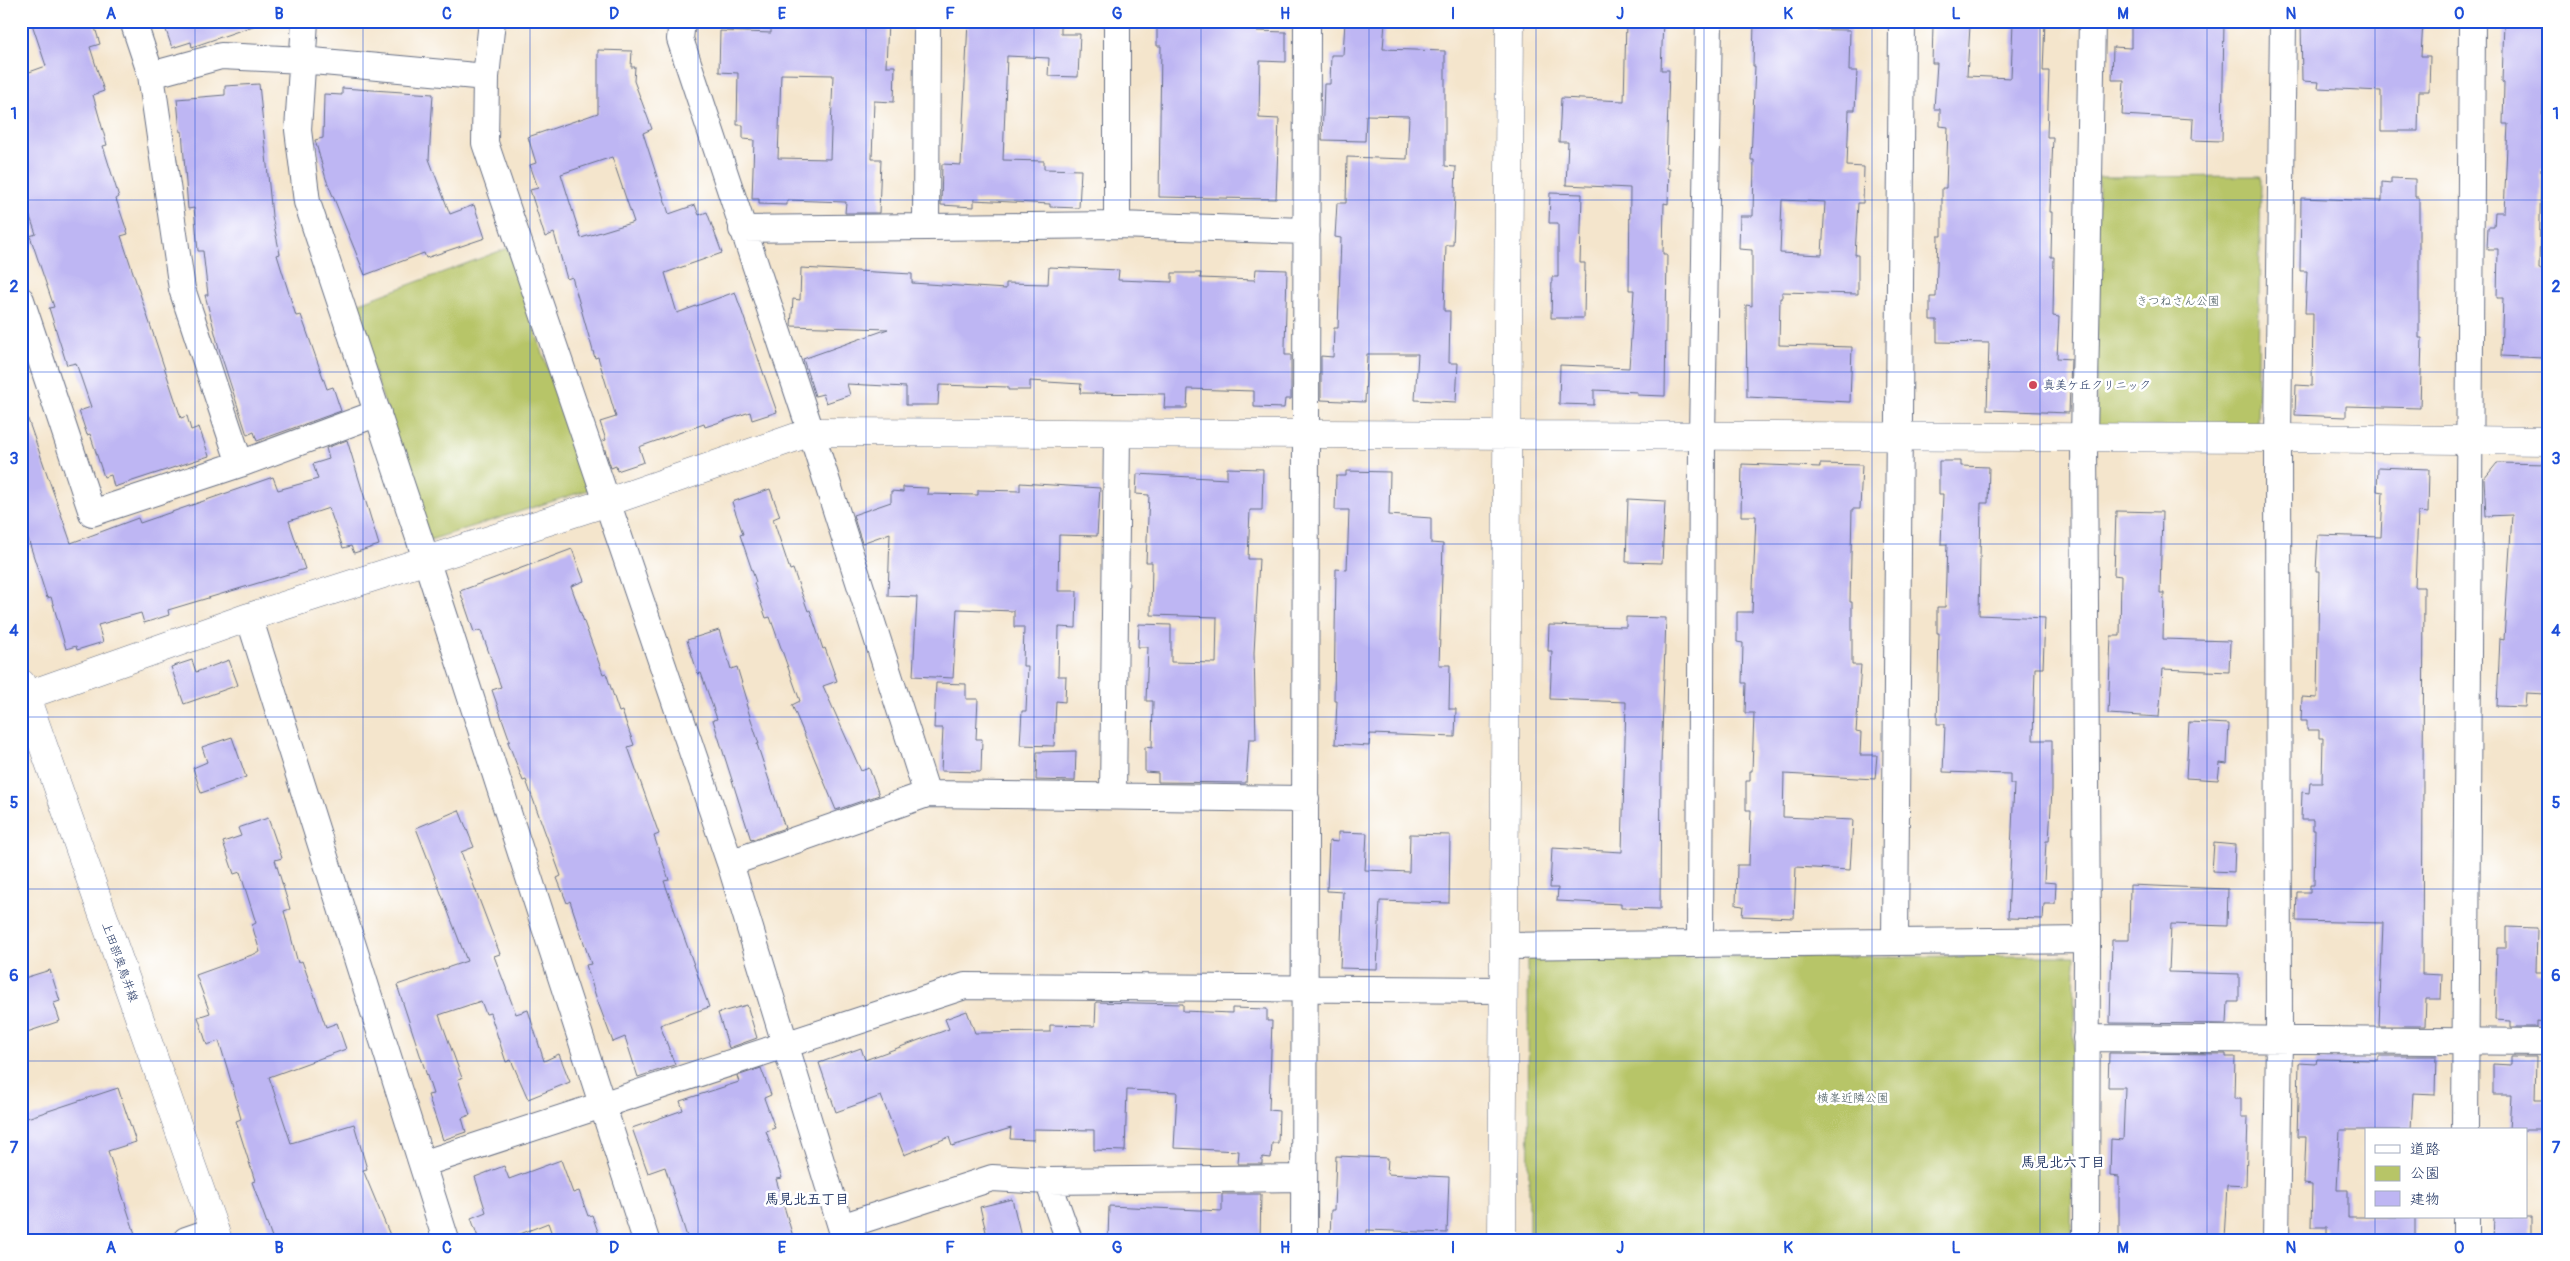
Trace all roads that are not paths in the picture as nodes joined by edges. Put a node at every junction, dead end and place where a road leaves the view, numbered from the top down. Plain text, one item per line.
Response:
1 (133, 21) edge
2 (305, 21) edge
3 (492, 21) edge
4 (682, 21) edge
5 (927, 21) edge
6 (1116, 21) edge
7 (1307, 21) edge
8 (1510, 21) edge
9 (1709, 21) edge
10 (1902, 21) edge
11 (2092, 21) edge
12 (2283, 21) edge
13 (2472, 21) edge
14 (302, 60) junction
15 (151, 75) junction
16 (486, 77) junction
17 (1117, 225) junction
18 (926, 226) junction
19 (742, 229) junction
20 (1307, 231) junction
21 (21, 300) edge
22 (378, 413) junction
23 (811, 432) junction
24 (1118, 433) junction
25 (1307, 433) junction
26 (1506, 436) junction
27 (1702, 437) junction
28 (1901, 437) junction
29 (2278, 438) junction
30 (2084, 439) junction
31 (2471, 441) junction
32 (2549, 441) edge
33 (240, 464) junction
34 (608, 502) junction
35 (426, 559) junction
36 (249, 617) junction
37 (23, 690) edge
38 (927, 794) junction
39 (1113, 796) junction
40 (1306, 799) junction
41 (730, 864) junction
42 (2087, 940) junction
43 (1896, 942) junction
44 (1700, 944) junction
45 (1504, 946) junction
46 (1304, 987) junction
47 (1504, 990) junction
48 (2086, 1038) junction
49 (2279, 1038) junction
50 (2465, 1040) junction
51 (2549, 1042) edge
52 (784, 1043) junction
53 (603, 1103) junction
54 (2465, 1128) edge
55 (422, 1164) junction
56 (1304, 1178) junction
57 (1048, 1181) junction
58 (2466, 1218) edge
59 (843, 1233) edge
60 (216, 1235) edge
61 (186, 1240) edge
62 (446, 1240) edge
63 (646, 1240) edge
64 (1069, 1240) edge
65 (1304, 1240) edge
66 (1502, 1240) edge
67 (2086, 1240) edge
68 (2276, 1240) edge
69 (2466, 1240) edge

1 - 15 street
2 - 14 street
3 - 16 street
4 - 19 street
5 - 18 street
6 - 17 street
7 - 20 street
8 - 26 street
9 - 27 street
10 - 28 street
11 - 30 street
12 - 29 street
13 - 31 street
14 - 15 street
14 - 16 street
14 - 22 street
15 - 33 street
16 - 34 street
17 - 18 street
17 - 20 street
18 - 19 street
19 - 23 street
20 - 25 street
21 - 33 street
22 - 33 street
22 - 35 street
23 - 24 street
23 - 34 street
23 - 38 street
24 - 25 street
24 - 39 street
25 - 26 street
25 - 40 street
26 - 27 street
26 - 45 street
27 - 28 street
27 - 44 street
28 - 30 street
28 - 43 street
29 - 30 street
29 - 31 street
29 - 49 street
30 - 42 street
31 - 32 street
31 - 50 street
34 - 35 street
34 - 41 street
35 - 36 street
35 - 53 street
36 - 37 street
36 - 55 street
37 - 60 street, 上田部奥鳥井線
38 - 39 street
38 - 41 street
39 - 40 street
40 - 46 street
41 - 52 street
42 - 43 street
42 - 48 street
43 - 44 street
44 - 45 street
45 - 47 street
46 - 47 street
46 - 52 street
46 - 56 street
47 - 66 street
48 - 49 street
48 - 67 street
49 - 50 street
49 - 68 street
50 - 51 street
50 - 54 street
52 - 53 street
52 - 59 street
53 - 55 street
53 - 63 street
55 - 62 street
56 - 57 street
56 - 65 street
57 - 59 street
57 - 64 street
58 - 69 street
60 - 61 street

